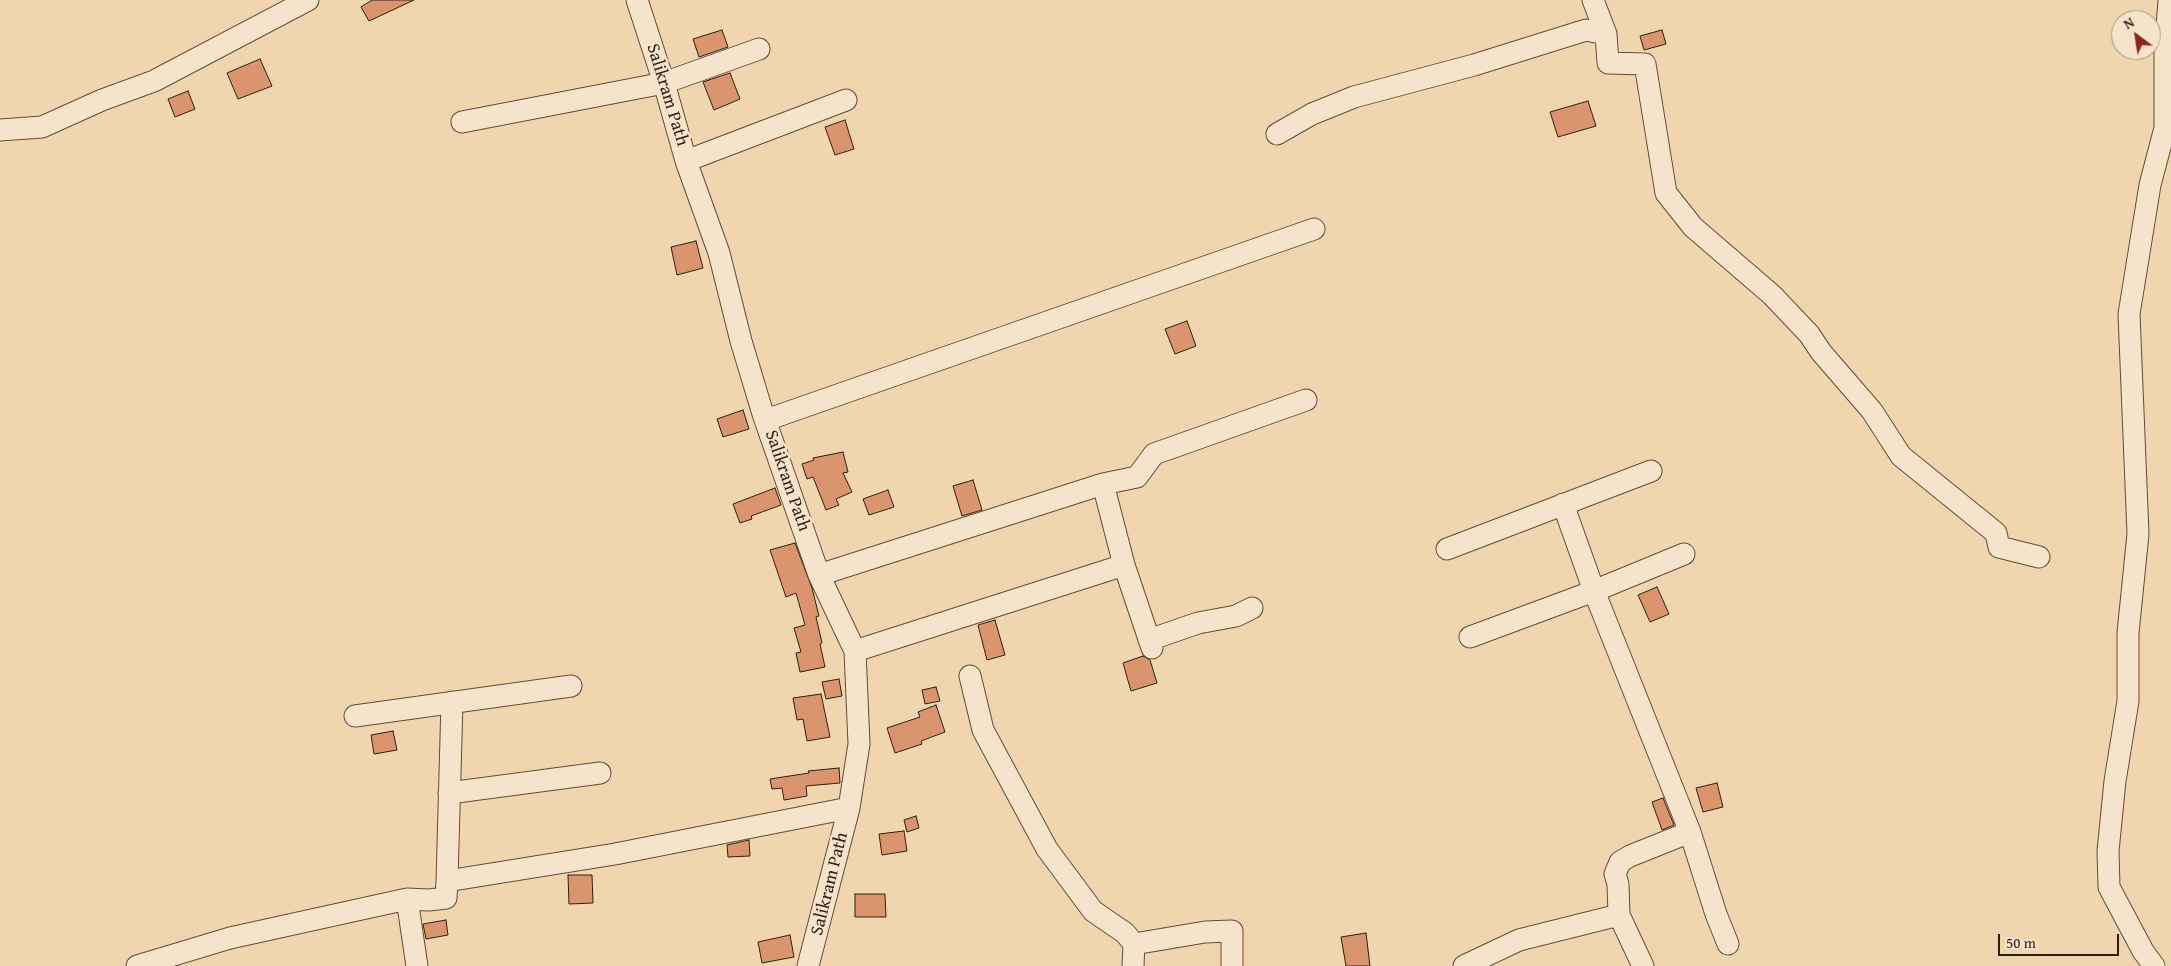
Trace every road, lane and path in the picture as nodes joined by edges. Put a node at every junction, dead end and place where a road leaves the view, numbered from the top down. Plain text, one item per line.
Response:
1 (308, 0) edge
2 (638, 0) edge
3 (1593, 0) edge
4 (2170, 0) edge
5 (1606, 34) junction
6 (760, 48) dead end
7 (664, 82) junction
8 (846, 100) dead end
9 (462, 122) dead end
10 (0, 130) edge
11 (1277, 134) dead end
12 (686, 162) junction
13 (1314, 229) dead end
14 (1306, 400) dead end
15 (766, 420) junction
16 (1651, 471) dead end
17 (1103, 484) junction
18 (1563, 504) junction
19 (1447, 549) dead end
20 (1684, 554) dead end
21 (2039, 557) dead end
22 (1124, 565) junction
23 (819, 575) junction
24 (1594, 591) junction
25 (1252, 608) dead end
26 (1470, 637) dead end
27 (855, 651) junction
28 (970, 676) dead end
29 (571, 686) dead end
30 (452, 702) junction
31 (355, 716) dead end
32 (600, 773) dead end
33 (449, 793) junction
34 (849, 808) junction
35 (1690, 832) junction
36 (447, 881) junction
37 (407, 899) junction
38 (1619, 915) junction
39 (1134, 944) junction
40 (1728, 944) dead end
41 (142, 965) edge
42 (418, 966) edge
43 (808, 966) edge
44 (1133, 966) edge
45 (1232, 966) edge
46 (1464, 966) edge
47 (1643, 966) edge
48 (2154, 966) edge

1 - 10 street
2 - 7 street, Salikram Path
3 - 5 street
4 - 48 street
5 - 11 street
5 - 21 street
6 - 7 street
7 - 9 street
7 - 12 street, Salikram Path
8 - 12 street
12 - 15 street, Salikram Path
13 - 15 street
14 - 17 street
15 - 23 street, Salikram Path
16 - 18 street
17 - 22 street
17 - 23 street
18 - 19 street
18 - 24 street
20 - 24 street
22 - 25 street
22 - 27 street
23 - 27 street, Salikram Path
24 - 26 street
24 - 35 street
27 - 34 street, Salikram Path
28 - 39 street
29 - 30 street
30 - 31 street
30 - 33 street
32 - 33 street
33 - 36 street
34 - 36 street
34 - 43 street, Salikram Path
35 - 38 street
35 - 40 street
36 - 37 street
37 - 41 street
37 - 42 street
38 - 46 street
38 - 47 street
39 - 44 street
39 - 45 street

